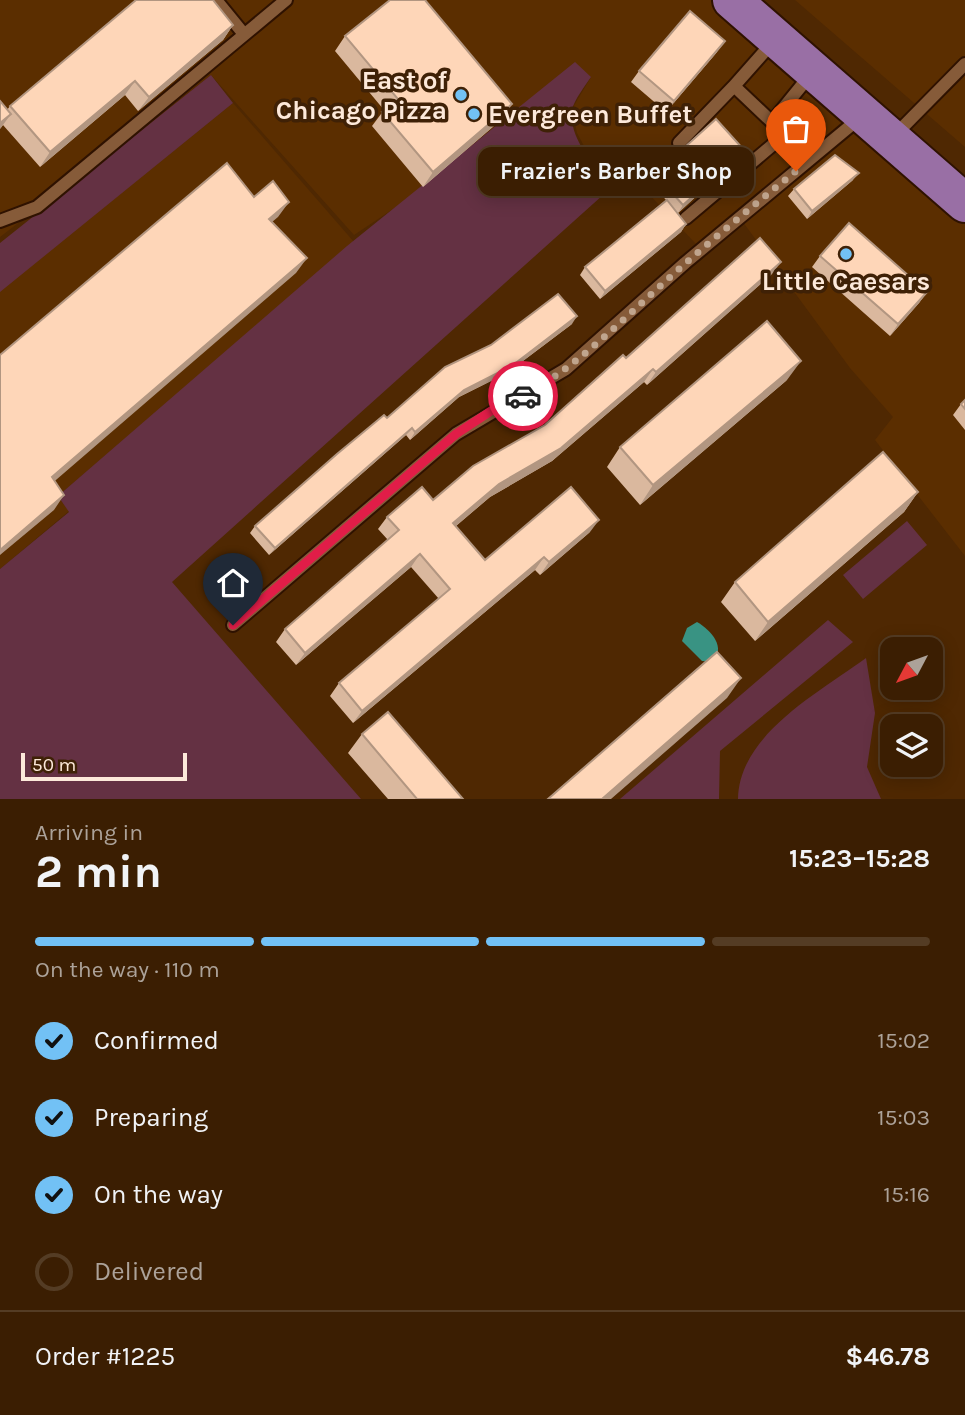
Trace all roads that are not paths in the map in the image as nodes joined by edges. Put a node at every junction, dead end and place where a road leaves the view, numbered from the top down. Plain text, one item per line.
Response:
1 (216, 0) edge
2 (286, 0) edge
3 (732, 0) edge
4 (243, 33) junction
5 (776, 38) junction
6 (965, 64) edge
7 (814, 71) junction
8 (734, 86) junction
9 (772, 122) junction
10 (877, 127) junction
11 (679, 144) dead end
12 (965, 203) edge
13 (686, 218) dead end
14 (0, 221) edge
15 (233, 625) dead end

1 - 4 lane
2 - 4 lane
3 - 5 main road
4 - 14 lane
5 - 7 main road
5 - 8 lane
6 - 10 lane
7 - 9 lane
7 - 10 main road
8 - 9 lane
8 - 11 lane
9 - 13 lane
10 - 12 main road
10 - 15 lane

